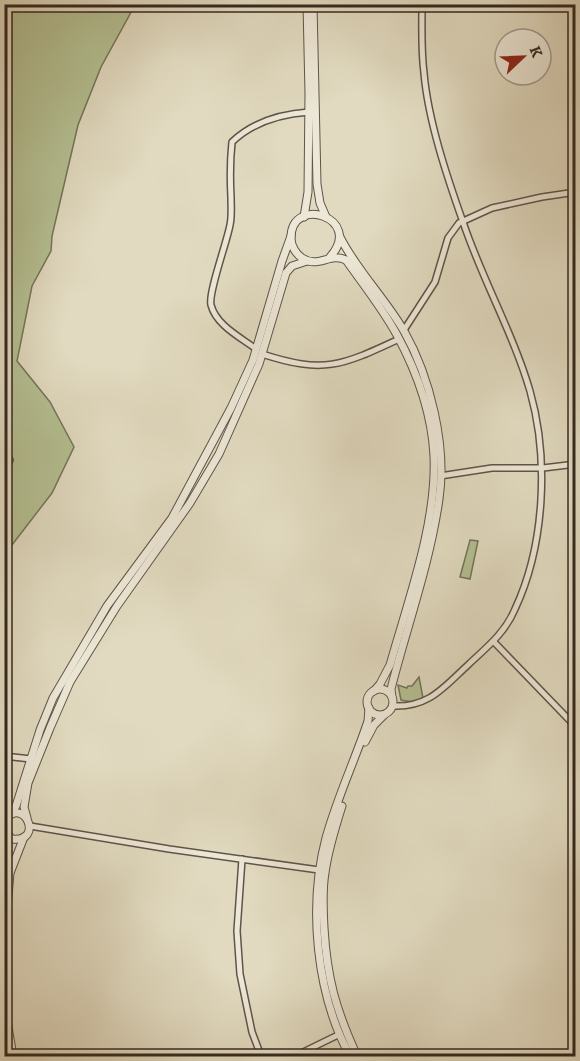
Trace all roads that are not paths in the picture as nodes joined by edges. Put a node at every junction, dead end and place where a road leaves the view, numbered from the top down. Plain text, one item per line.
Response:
1 (307, 4) edge
2 (313, 4) edge
3 (422, 4) edge
4 (309, 112) junction
5 (576, 192) edge
6 (304, 217) junction
7 (326, 217) junction
8 (462, 221) junction
9 (291, 236) junction
10 (339, 236) junction
11 (330, 257) junction
12 (307, 261) junction
13 (404, 330) junction
14 (399, 339) junction
15 (259, 351) junction
16 (4, 454) edge
17 (576, 464) edge
18 (543, 468) junction
19 (4, 471) edge
20 (440, 476) junction
21 (494, 642) junction
22 (374, 691) junction
23 (392, 697) junction
24 (392, 706) junction
25 (369, 708) junction
26 (384, 715) junction
27 (576, 728) edge
28 (4, 756) edge
29 (31, 759) junction
30 (10, 815) junction
31 (27, 818) junction
32 (4, 821) edge
33 (30, 826) junction
34 (5, 832) edge
35 (24, 837) junction
36 (242, 859) junction
37 (4, 866) edge
38 (319, 870) junction
39 (4, 942) edge
40 (4, 977) edge
41 (340, 1034) junction
42 (4, 1048) edge
43 (6, 1056) edge
44 (13, 1056) edge
45 (261, 1056) edge
46 (295, 1056) edge
47 (350, 1056) edge
48 (357, 1056) edge

1 - 4 street
2 - 7 street
3 - 8 street
4 - 6 street
4 - 15 street
5 - 8 street
6 - 7 street
6 - 9 street
7 - 10 street
8 - 13 street
8 - 18 street
9 - 12 street
9 - 15 street
10 - 11 street
10 - 13 street
11 - 12 street
11 - 14 street
12 - 15 street
13 - 20 street
14 - 15 street
14 - 22 street
15 - 29 street
15 - 31 street
16 - 19 street
17 - 18 street
18 - 20 street
18 - 21 street
20 - 23 street
21 - 24 street
21 - 27 street
22 - 23 street
22 - 25 street
23 - 24 street
24 - 26 street
25 - 26 street
25 - 38 street
26 - 48 street
28 - 29 street
29 - 30 street
30 - 31 street
30 - 32 street
31 - 33 street
33 - 35 street
33 - 36 street
34 - 35 street
34 - 37 street
35 - 39 street
36 - 38 street
36 - 45 street
38 - 41 street
40 - 44 street
41 - 46 street
41 - 47 street
42 - 43 street

